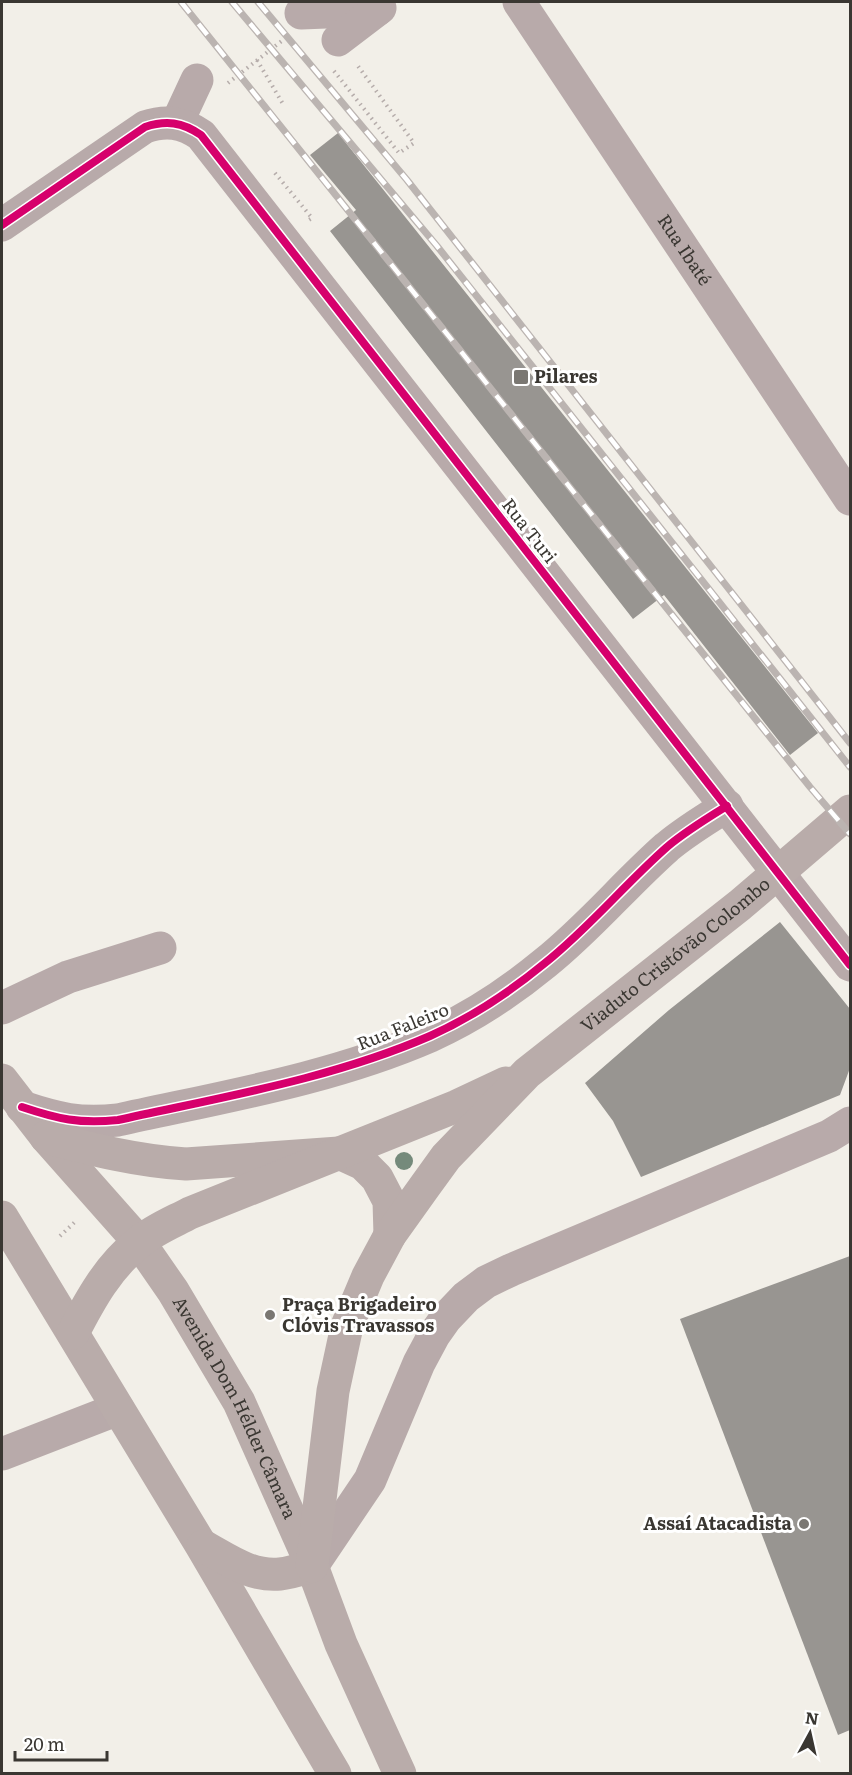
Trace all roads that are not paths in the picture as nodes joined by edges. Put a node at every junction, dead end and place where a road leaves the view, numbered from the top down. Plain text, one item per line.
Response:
1 (519, 2) edge
2 (382, 6) edge
3 (296, 24) road end
4 (333, 51) road end
5 (209, 84) road end
6 (177, 123) junction
7 (2, 225) edge
8 (850, 499) edge
9 (727, 806) junction
10 (850, 811) edge
11 (159, 948) dead end
12 (850, 965) edge
13 (2, 1008) edge
14 (527, 1073) junction
15 (2, 1080) edge
16 (22, 1107) junction
17 (850, 1123) edge
18 (46, 1137) junction
19 (339, 1154) junction
20 (2, 1217) edge
21 (390, 1235) junction
22 (139, 1242) junction
23 (73, 1333) junction
24 (117, 1409) junction
25 (2, 1454) edge
26 (201, 1545) junction
27 (312, 1566) junction
28 (335, 1773) edge
29 (400, 1773) edge

1 - 8 street, Rua Ibaté
2 - 3 street
2 - 4 street
5 - 6 street
6 - 7 street
6 - 9 street, Rua Turi
9 - 12 street, Rua Turi
9 - 16 street, Rua Faleiro
10 - 14 main road, Viaduto Cristóvão Colombo
11 - 13 street
14 - 19 main road
14 - 21 main road
15 - 16 main road, Avenida Dom Hélder Câmara
16 - 18 main road, Avenida Dom Hélder Câmara
17 - 27 street
18 - 19 main road
18 - 22 main road, Avenida Dom Hélder Câmara
19 - 21 main road
19 - 22 main road
20 - 23 main road
21 - 27 main road
22 - 23 main road
22 - 27 main road, Avenida Dom Hélder Câmara
23 - 24 main road
24 - 25 street
24 - 26 main road
26 - 27 main road
26 - 28 main road
27 - 29 main road, Avenida Dom Hélder Câmara

